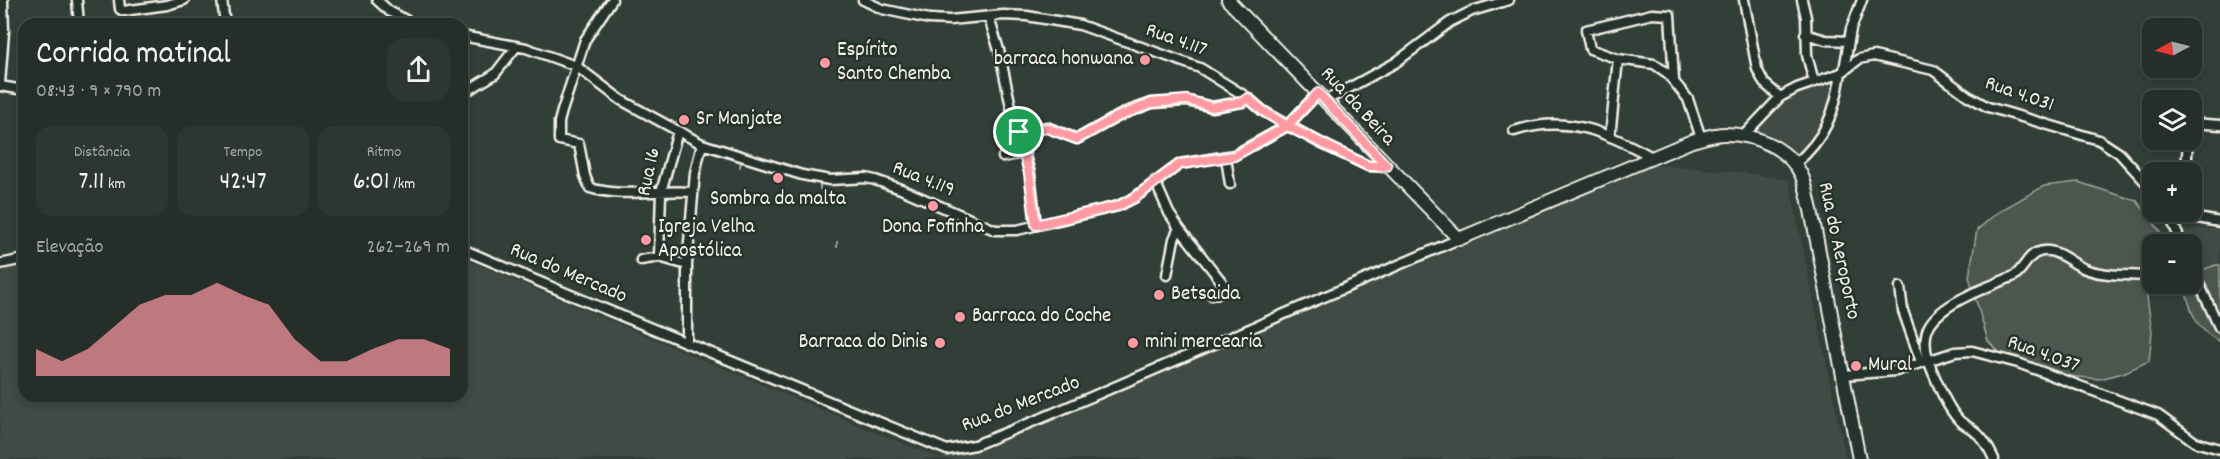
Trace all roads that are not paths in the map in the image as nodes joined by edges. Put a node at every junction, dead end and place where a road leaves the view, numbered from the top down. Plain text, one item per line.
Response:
1 (3, 0) edge
2 (77, 0) edge
3 (118, 0) edge
4 (184, 0) edge
5 (222, 0) edge
6 (377, 0) edge
7 (612, 0) edge
8 (863, 0) edge
9 (1228, 0) edge
10 (1509, 0) edge
11 (1744, 0) edge
12 (1802, 0) edge
13 (1862, 0) edge
14 (79, 18) edge
15 (224, 18) edge
16 (401, 18) edge
17 (988, 18) junction
18 (1805, 34) junction
19 (468, 37) edge
20 (1848, 41) junction
21 (516, 47) junction
22 (1618, 60) junction
23 (576, 66) junction
24 (1843, 72) junction
25 (1674, 80) junction
26 (1814, 82) junction
27 (0, 85) edge
28 (18, 89) edge
29 (468, 90) edge
30 (1322, 97) junction
31 (1780, 97) junction
32 (1248, 98) junction
33 (2202, 124) edge
34 (2220, 125) edge
35 (1287, 126) junction
36 (678, 131) junction
37 (1514, 131) dead end
38 (1019, 132) junction
39 (1744, 135) junction
40 (1610, 137) junction
41 (1701, 138) junction
42 (702, 144) junction
43 (1024, 153) junction
44 (1003, 157) dead end
45 (1652, 157) junction
46 (1226, 158) junction
47 (1795, 164) junction
48 (1387, 166) junction
49 (2142, 178) edge
50 (1155, 181) junction
51 (1230, 184) dead end
52 (661, 192) junction
53 (693, 192) junction
54 (2202, 218) edge
55 (2220, 222) edge
56 (1036, 225) junction
57 (1179, 228) junction
58 (1459, 239) junction
59 (468, 252) edge
60 (659, 257) junction
61 (18, 260) edge
62 (641, 260) dead end
63 (0, 264) edge
64 (687, 265) junction
65 (1167, 274) dead end
66 (2142, 276) edge
67 (1900, 287) dead end
68 (2202, 294) edge
69 (1212, 295) dead end
70 (2219, 327) edge
71 (687, 342) junction
72 (1924, 361) junction
73 (1843, 375) junction
74 (2220, 449) edge
75 (1859, 459) edge
76 (1994, 459) edge

1 - 27 street
2 - 14 street
3 - 4 street
5 - 15 street
6 - 16 street
7 - 23 street
8 - 17 street, Rua 4.117
9 - 30 main road, Rua da Beira
10 - 30 street, Rua 4.119
11 - 31 street
12 - 18 street
13 - 20 street
17 - 32 street, Rua 4.117
17 - 38 street
18 - 20 street
18 - 26 street
19 - 21 street, Rua 4.119
20 - 24 street
21 - 23 street, Rua 4.119
21 - 29 street
22 - 25 street
22 - 25 street
22 - 40 street
23 - 36 street, Rua 4.119
23 - 52 street
24 - 26 street, Rua 4.031
24 - 47 street
24 - 49 street, Rua 4.031
25 - 41 street
26 - 31 street, Rua 4.031
27 - 28 street
30 - 35 street, Rua 4.119
30 - 48 main road, Rua da Beira
31 - 39 street, Rua 4.031
32 - 35 street, Rua 4.117
32 - 38 street
33 - 34 street
35 - 46 street, Rua 4.119
35 - 48 street, Rua 4.117
36 - 42 street, Rua 4.119
36 - 52 street, Rua 16
37 - 40 street
38 - 43 street
39 - 41 main road, Rua do Aeroporto
39 - 47 main road, Rua do Aeroporto
40 - 45 street
41 - 45 main road, Rua do Aeroporto
42 - 53 street
42 - 56 street, Rua 4.119
43 - 44 street
43 - 56 street
45 - 58 main road, Rua do Aeroporto
46 - 50 street, Rua 4.119
46 - 51 street
47 - 73 main road, Rua do Aeroporto
48 - 58 main road, Rua da Beira
50 - 56 street, Rua 4.119
50 - 57 street
52 - 53 street
52 - 60 street, Rua 16
53 - 64 street
54 - 55 street
57 - 65 street
57 - 69 street
58 - 71 street, Rua do Mercado
59 - 71 street, Rua do Mercado
60 - 62 street
60 - 64 street
61 - 63 street
64 - 71 street
66 - 72 street
67 - 72 street
68 - 70 street
72 - 73 street, Rua 4.037
72 - 74 street, Rua 4.037
72 - 76 street
73 - 75 main road, Rua do Aeroporto

